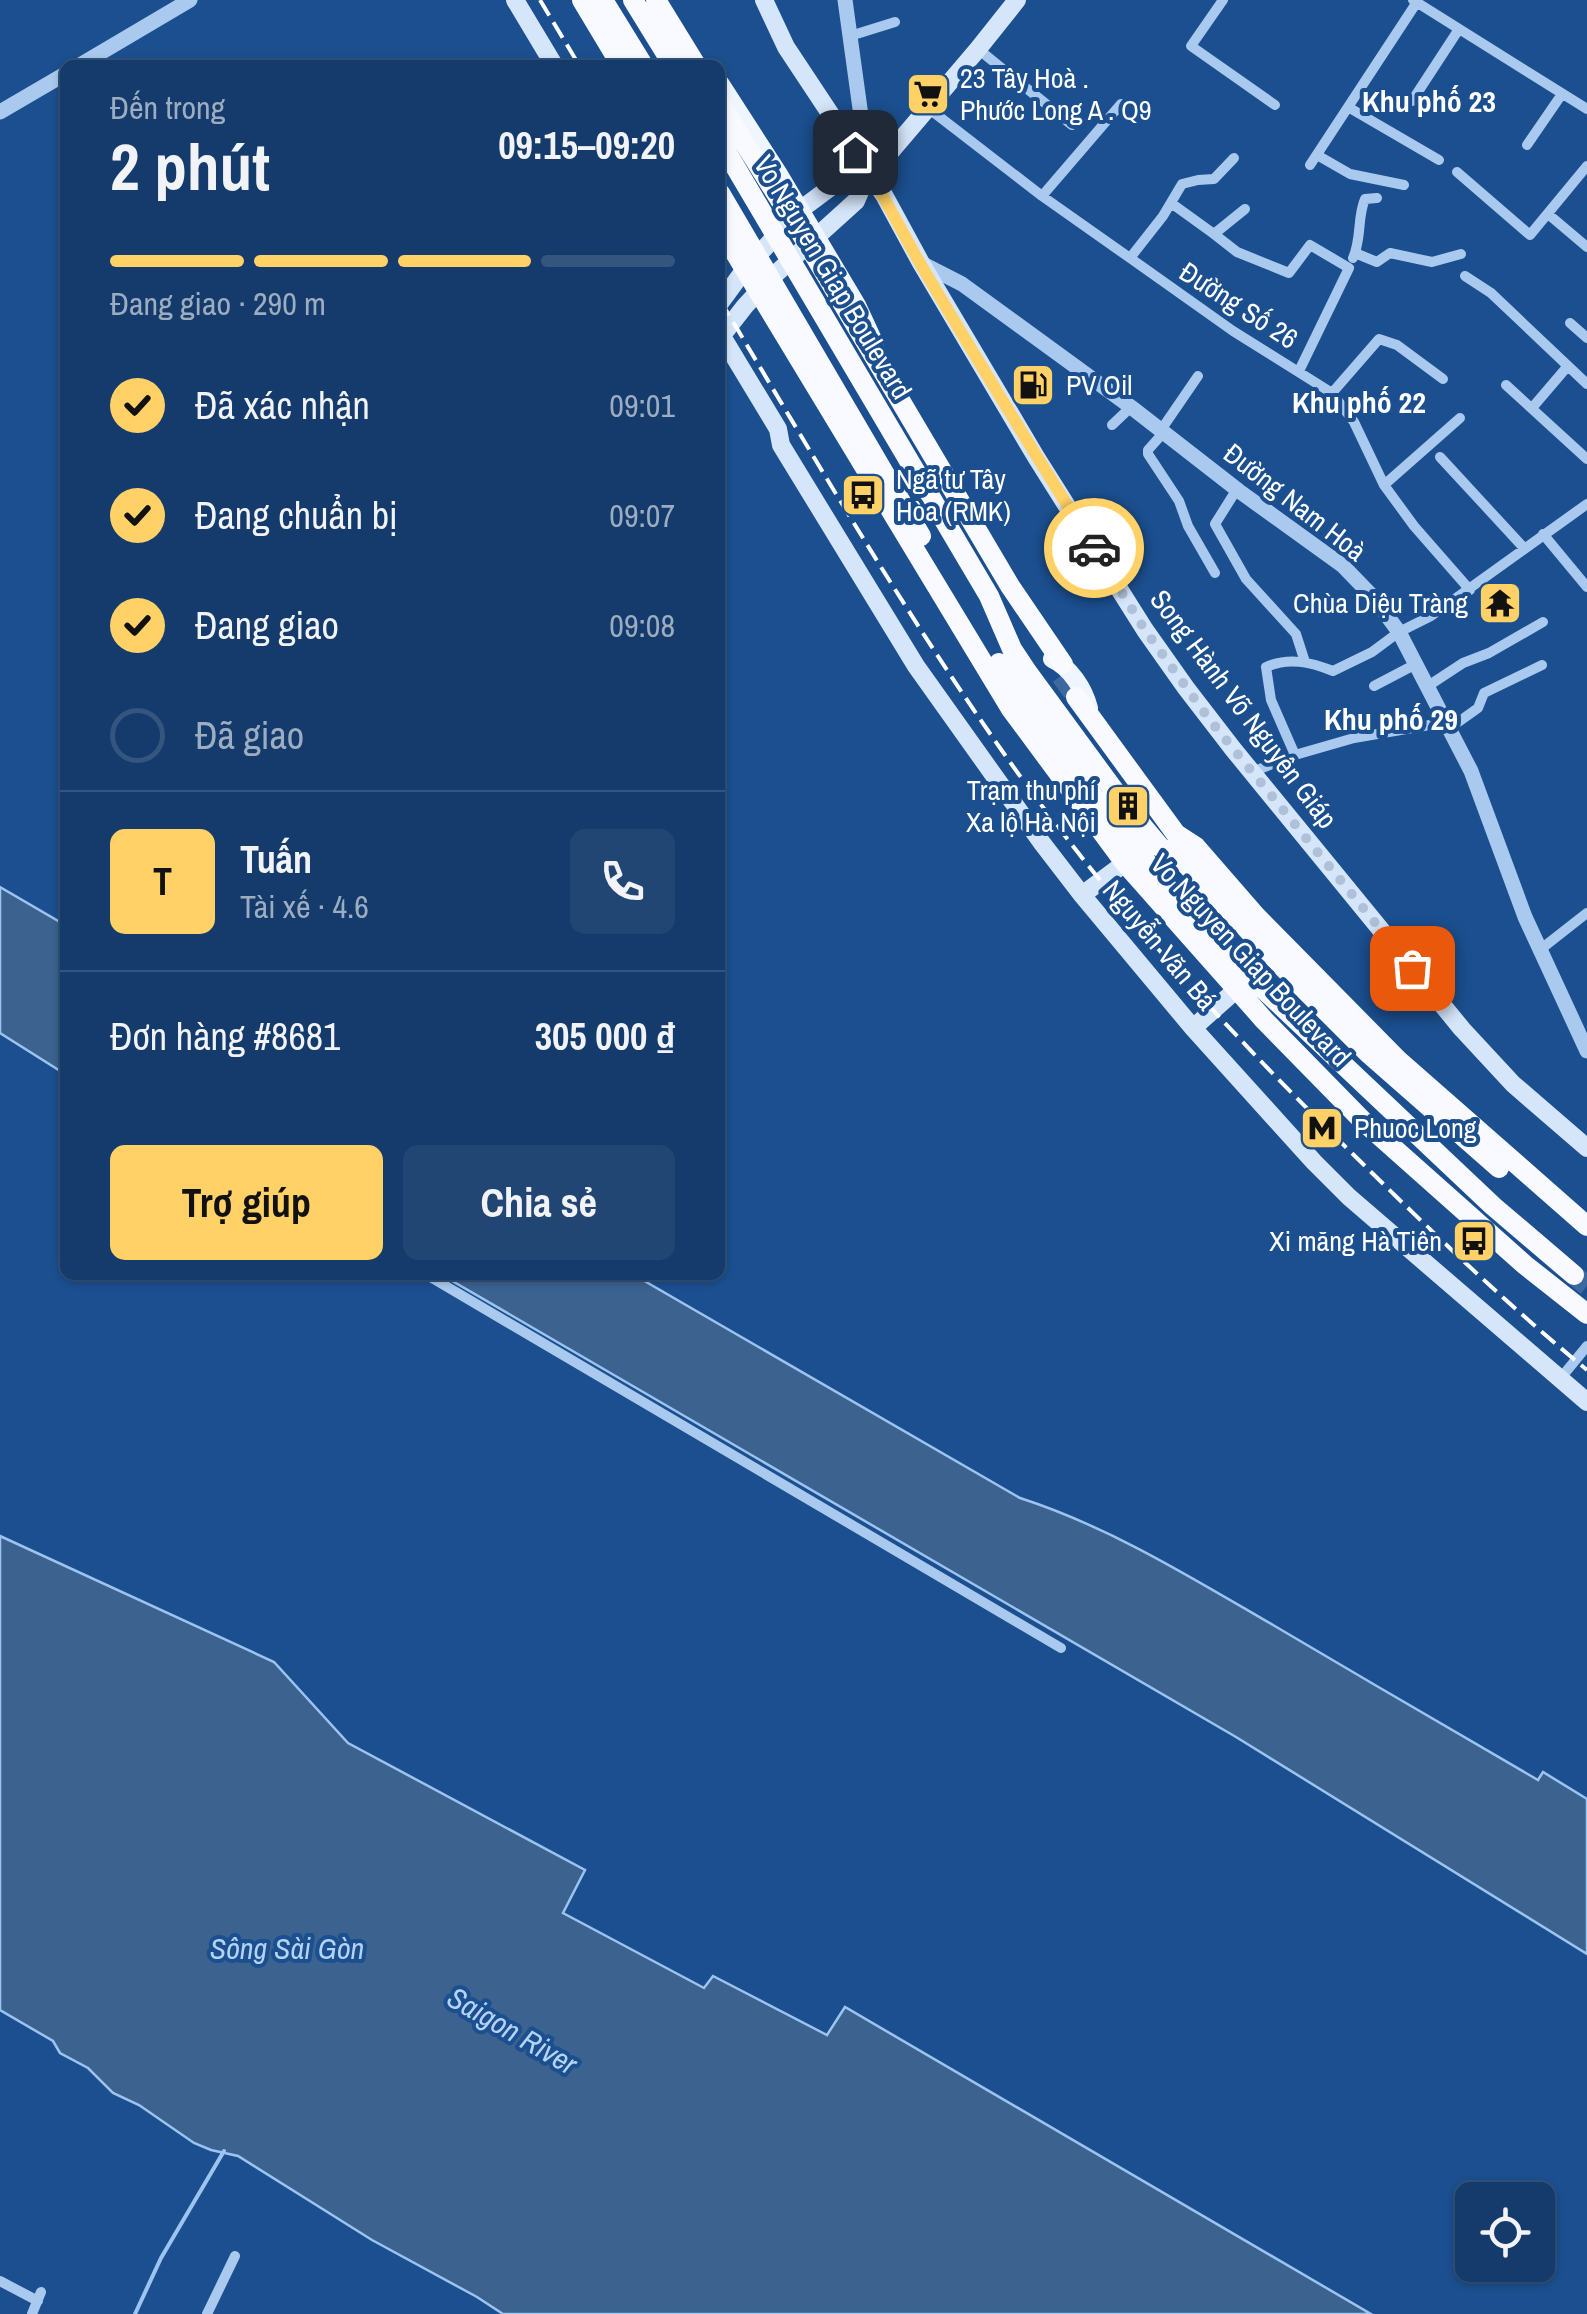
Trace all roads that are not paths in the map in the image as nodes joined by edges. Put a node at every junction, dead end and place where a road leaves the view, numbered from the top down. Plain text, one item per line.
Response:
1 (190, 0) edge
2 (515, 0) edge
3 (582, 0) edge
4 (603, 0) edge
5 (633, 0) edge
6 (656, 0) edge
7 (764, 0) edge
8 (845, 0) edge
9 (1222, 0) edge
10 (1415, 1) edge
11 (1013, 2) edge
12 (896, 22) dead end
13 (1459, 30) junction
14 (850, 36) junction
15 (978, 50) junction
16 (88, 60) edge
17 (551, 60) edge
18 (618, 60) edge
19 (639, 60) edge
20 (688, 60) edge
21 (689, 60) edge
22 (60, 77) edge
23 (725, 93) edge
24 (1562, 94) junction
25 (1412, 101) dead end
26 (1121, 104) dead end
27 (1275, 105) dead end
28 (1348, 107) junction
29 (928, 108) junction
30 (1587, 109) edge
31 (0, 112) edge
32 (1072, 124) dead end
33 (728, 135) edge
34 (1527, 145) dead end
35 (855, 152) junction
36 (1234, 158) dead end
37 (1439, 160) dead end
38 (1587, 166) edge
39 (869, 172) junction
40 (1457, 172) dead end
41 (1404, 185) dead end
42 (1042, 196) junction
43 (1377, 198) dead end
44 (725, 203) edge
45 (1171, 203) junction
46 (1245, 210) dead end
47 (1548, 214) junction
48 (789, 221) junction
49 (725, 233) edge
50 (1214, 234) junction
51 (811, 240) junction
52 (1587, 247) edge
53 (1356, 253) junction
54 (1461, 254) dead end
55 (1130, 258) junction
56 (790, 259) junction
57 (752, 262) junction
58 (920, 263) junction
59 (1349, 268) junction
60 (1465, 276) dead end
61 (764, 285) junction
62 (725, 297) edge
63 (1570, 323) dead end
64 (725, 334) edge
65 (1587, 338) edge
66 (725, 350) edge
67 (1567, 367) junction
68 (1299, 371) junction
69 (1198, 376) dead end
70 (1444, 379) dead end
71 (1587, 384) edge
72 (1506, 385) dead end
73 (1332, 393) junction
74 (1131, 406) junction
75 (1532, 408) junction
76 (1460, 418) dead end
77 (1112, 425) dead end
78 (1163, 431) junction
79 (1440, 457) dead end
80 (1587, 458) edge
81 (1384, 485) junction
82 (1237, 489) junction
83 (1587, 504) edge
84 (1544, 534) junction
85 (1524, 548) junction
86 (1214, 572) dead end
87 (1587, 587) edge
88 (1470, 590) junction
89 (989, 596) junction
90 (1544, 622) dead end
91 (1399, 632) junction
92 (1305, 662) junction
93 (1416, 664) junction
94 (1542, 664) dead end
95 (1057, 666) junction
96 (1374, 686) dead end
97 (1428, 686) junction
98 (1076, 697) tunnel mouth
99 (1091, 718) junction
100 (1448, 725) junction
101 (1295, 755) junction
102 (1252, 772) junction
103 (1119, 797) dead end
104 (1134, 816) dead end
105 (1176, 834) junction
106 (1182, 861) junction
107 (1124, 863) junction
108 (1082, 895) junction
109 (1587, 913) edge
110 (1178, 924) junction
111 (1204, 934) junction
112 (1542, 949) junction
113 (1244, 984) junction
114 (1193, 1028) junction
115 (1587, 1051) edge
116 (1587, 1148) edge
117 (1493, 1206) junction
118 (1587, 1226) edge
119 (1587, 1242) edge
120 (1526, 1266) junction
121 (1574, 1275) tunnel mouth
122 (435, 1280) edge
123 (1587, 1314) edge
124 (1587, 1346) edge
125 (1560, 1379) junction
126 (1587, 1402) edge
127 (1061, 1648) dead end
128 (235, 2256) dead end
129 (0, 2280) edge
130 (32, 2314) edge
131 (206, 2314) edge

1 - 16 street
2 - 17 main road
3 - 18 highway
4 - 19 highway
5 - 20 highway
6 - 21 highway
7 - 35 main road, Song Hành Võ Nguyên Giáp
8 - 14 street
9 - 27 street
10 - 13 street
10 - 28 street
11 - 15 main road
12 - 14 street
13 - 24 street
13 - 25 street
14 - 35 street
15 - 29 main road
15 - 32 street
22 - 31 street
23 - 48 main road, Vo Nguyen Giap Boulevard
24 - 30 street
24 - 34 street
26 - 42 street
28 - 37 street
28 - 41 street
29 - 39 main road
29 - 42 street, Đường Số 26
33 - 48 highway, Vo Nguyen Giap Boulevard
33 - 48 highway, Vo Nguyen Giap Boulevard
35 - 39 main road, Song Hành Võ Nguyên Giáp
36 - 45 street
38 - 47 street
39 - 48 main road
39 - 51 main road
39 - 58 main road, Song Hành Võ Nguyên Giáp
40 - 47 street
42 - 55 street, Đường Số 26
43 - 53 street
44 - 57 highway, Vo Nguyen Giap Boulevard
45 - 50 street
45 - 55 street
46 - 50 street
47 - 52 street
48 - 51 highway, Vo Nguyen Giap Boulevard
48 - 56 highway, Vo Nguyen Giap Boulevard
48 - 57 main road
49 - 57 highway, Vo Nguyen Giap Boulevard
50 - 59 street
51 - 56 main road
51 - 95 highway, Vo Nguyen Giap Boulevard
53 - 54 street
53 - 59 street
55 - 68 street, Đường Số 26
56 - 61 main road
56 - 89 highway, Vo Nguyen Giap Boulevard
57 - 61 highway, Vo Nguyen Giap Boulevard
57 - 62 main road
58 - 74 street, Đường Nam Hoà
58 - 102 main road, Song Hành Võ Nguyên Giáp
59 - 68 street
60 - 67 street
61 - 64 main road
61 - 107 highway, Vo Nguyen Giap Boulevard
61 - 111 highway, Vo Nguyen Giap Boulevard
63 - 65 street
66 - 108 main road, Nguyễn Văn Bá
67 - 71 street
67 - 75 street
68 - 73 street, Đường Số 26
69 - 78 street
70 - 73 street
72 - 75 street
73 - 81 street, Đường Số 26
74 - 77 street
74 - 78 street, Đường Nam Hoà
75 - 80 street
76 - 81 street
78 - 82 street, Đường Nam Hoà
78 - 86 street
79 - 85 street
81 - 88 street, Đường Số 26
82 - 91 street, Đường Nam Hoà
82 - 92 street
83 - 84 street
84 - 85 street
84 - 87 street
85 - 88 street
88 - 91 street
89 - 95 highway
89 - 103 highway, Vo Nguyen Giap Boulevard
90 - 97 street
91 - 92 street
91 - 93 street, Đường Nam Hoà
92 - 101 street
93 - 96 street
93 - 97 street, Đường Nam Hoà
94 - 100 street
95 - 99 main road, Vo Nguyen Giap Boulevard
97 - 100 street, Đường Nam Hoà
98 - 99 highway, Vo Nguyen Giap Boulevard
99 - 105 highway, Vo Nguyen Giap Boulevard
100 - 101 street
100 - 112 street, Đường Nam Hoà
101 - 102 street
102 - 116 main road, Song Hành Võ Nguyên Giáp
104 - 106 highway, Vo Nguyen Giap Boulevard
105 - 106 highway
105 - 118 highway, Vo Nguyen Giap Boulevard
106 - 119 highway, Vo Nguyen Giap Boulevard
107 - 108 main road
107 - 110 highway, Vo Nguyen Giap Boulevard
108 - 114 main road, Nguyễn Văn Bá
109 - 112 street
110 - 111 highway
110 - 113 highway, Vo Nguyen Giap Boulevard
111 - 113 highway, Vo Nguyen Giap Boulevard
112 - 115 street, Đường Nam Hoà
113 - 114 main road
113 - 117 highway, Vo Nguyen Giap Boulevard
113 - 120 highway, Vo Nguyen Giap Boulevard
114 - 125 main road, Nguyễn Văn Bá
117 - 120 highway
117 - 121 highway, Vo Nguyen Giap Boulevard
120 - 123 highway, Vo Nguyen Giap Boulevard
122 - 127 street
124 - 125 street
125 - 126 main road, Nguyễn Văn Bá
128 - 131 street
129 - 130 street

